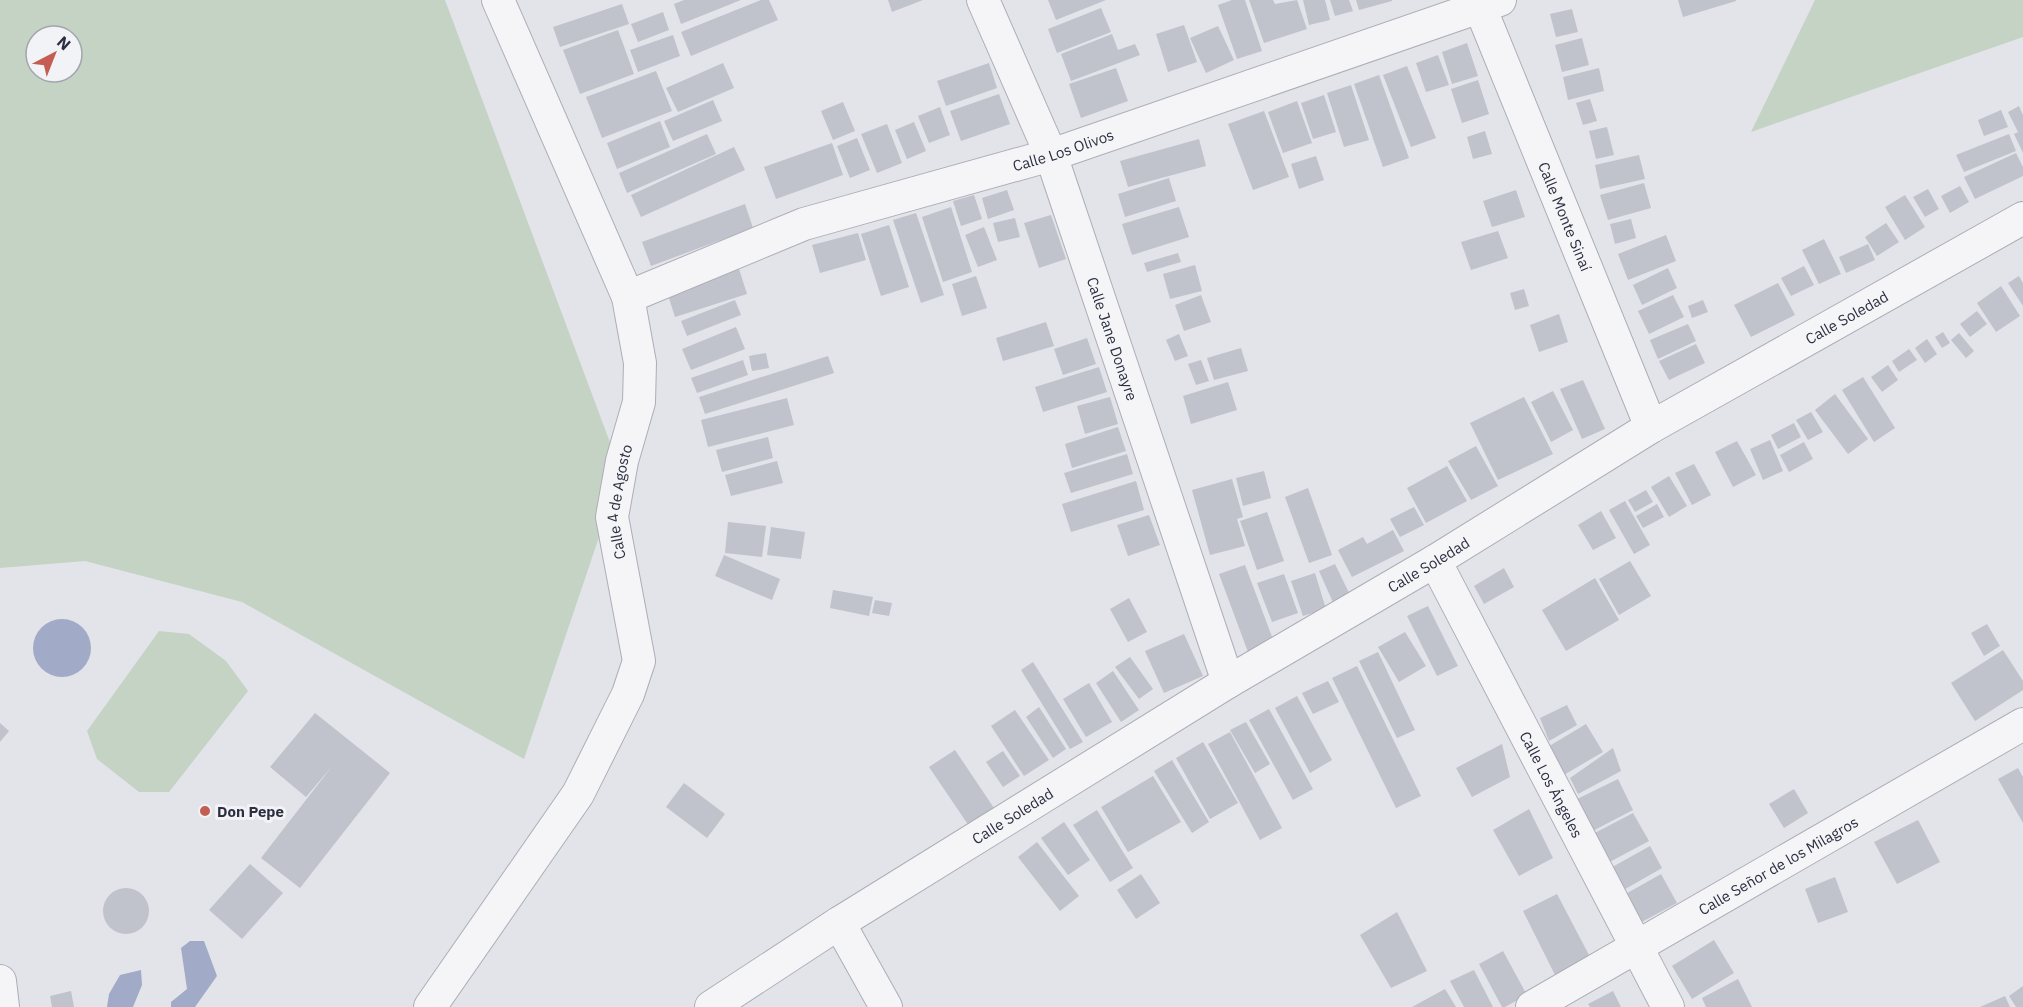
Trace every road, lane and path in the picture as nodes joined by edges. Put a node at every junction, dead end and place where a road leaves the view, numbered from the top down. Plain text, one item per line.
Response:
1 (498, 0) edge
2 (983, 0) edge
3 (1490, 4) edge
4 (1051, 154) junction
5 (2023, 218) edge
6 (628, 297) junction
7 (1651, 427) junction
8 (1434, 561) junction
9 (1228, 682) junction
10 (2023, 724) edge
11 (839, 923) junction
12 (1636, 948) junction
13 (0, 981) edge
14 (3, 1007) edge
15 (430, 1007) edge
16 (711, 1007) edge
17 (886, 1007) edge
18 (1532, 1007) edge
19 (1668, 1007) edge

1 - 6 street, Calle 4 de Agosto
2 - 4 street, Calle Jane Donayre
3 - 4 street, Calle Los Olivos
3 - 7 street, Calle Monte Sinaí
4 - 6 street, Calle Los Olivos
4 - 9 street, Calle Jane Donayre
5 - 7 street, Calle Soledad
6 - 15 street, Calle 4 de Agosto
7 - 8 street, Calle Soledad
8 - 9 street, Calle Soledad
8 - 12 street, Calle Los Ángeles
9 - 11 street, Calle Soledad
10 - 12 street, Calle Señor de los Milagros
11 - 16 street, Calle Soledad
11 - 17 street
12 - 18 street, Calle Señor de los Milagros
12 - 19 street, Calle Los Ángeles
13 - 14 street

